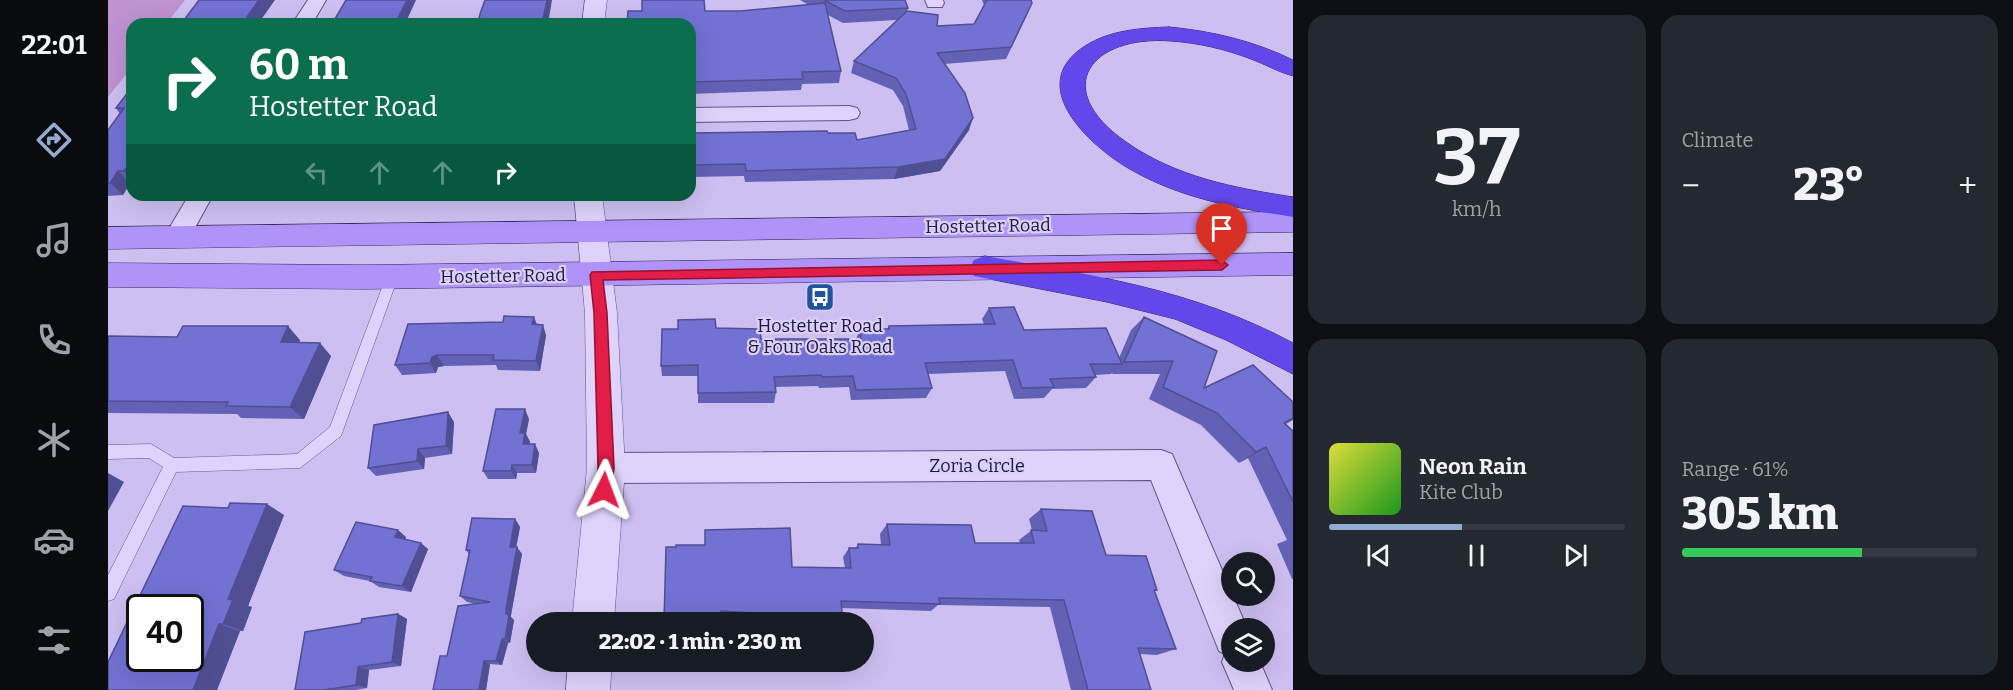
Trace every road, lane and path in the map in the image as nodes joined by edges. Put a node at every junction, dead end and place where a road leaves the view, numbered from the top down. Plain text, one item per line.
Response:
1 (317, 0) edge
2 (596, 0) edge
3 (306, 18) edge
4 (594, 18) edge
5 (1293, 69) edge
6 (849, 113) dead end
7 (696, 115) edge
8 (198, 201) edge
9 (588, 201) edge
10 (1293, 207) edge
11 (1293, 222) edge
12 (591, 232) junction
13 (177, 237) junction
14 (108, 238) edge
15 (1293, 264) edge
16 (985, 268) junction
17 (108, 274) edge
18 (596, 275) junction
19 (392, 277) junction
20 (1293, 360) edge
21 (108, 452) edge
22 (172, 465) junction
23 (606, 468) junction
24 (108, 593) edge
25 (594, 612) edge
26 (1224, 618) edge
27 (589, 672) edge
28 (1245, 672) edge
29 (588, 690) edge
30 (1253, 690) edge

1 - 3 street
2 - 4 street
5 - 10 highway
6 - 7 street
8 - 13 street
9 - 12 street
11 - 12 main road, Hostetter Road
12 - 13 main road, Hostetter Road
12 - 18 street
13 - 14 main road, Hostetter Road
15 - 16 main road, Hostetter Road
16 - 18 main road, Hostetter Road
16 - 20 highway
17 - 19 main road, Hostetter Road
18 - 19 main road, Hostetter Road
18 - 23 street
19 - 22 lane
21 - 22 lane
22 - 24 lane
23 - 25 street
23 - 26 street, Zoria Circle
27 - 29 street
28 - 30 street

